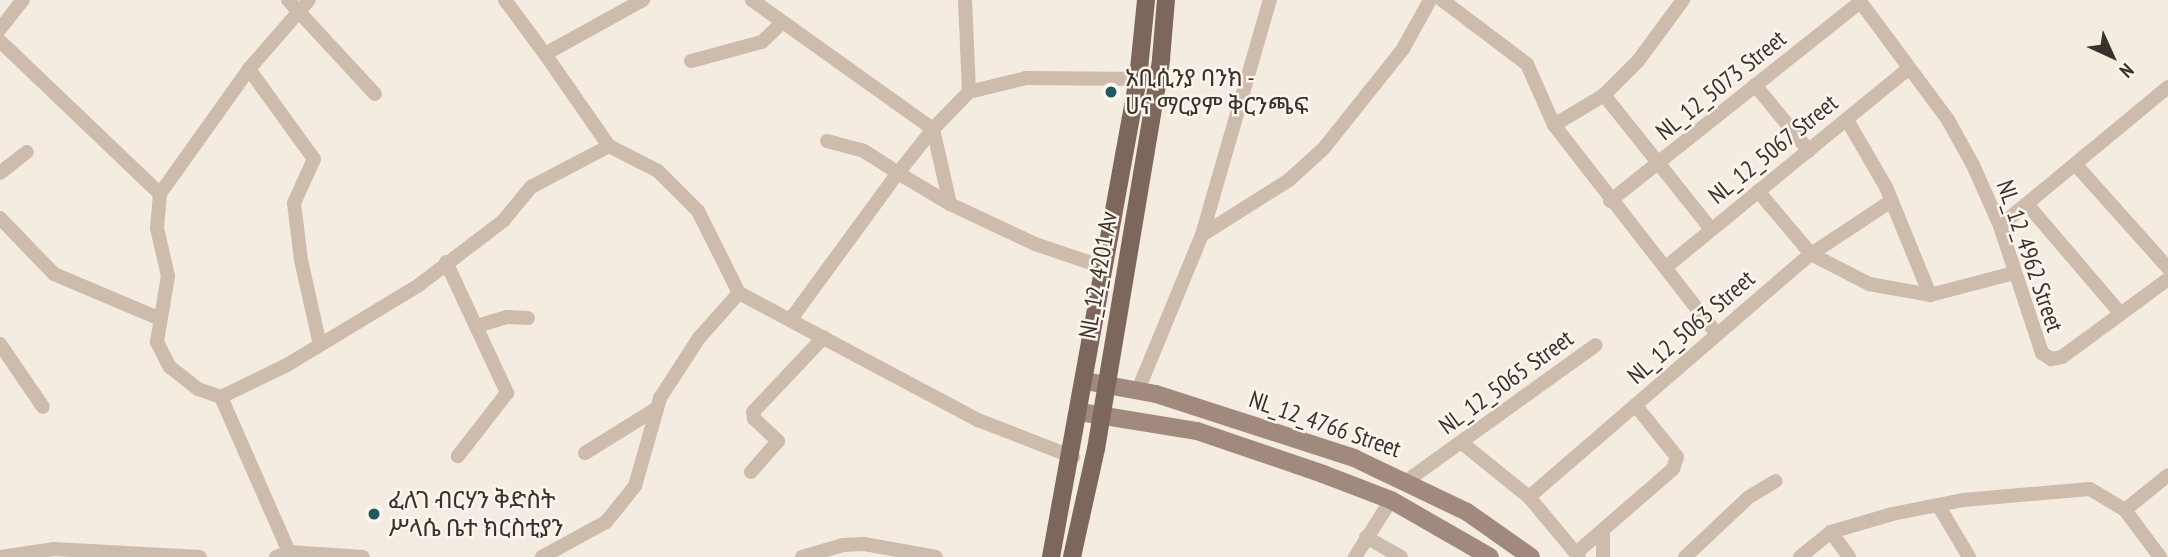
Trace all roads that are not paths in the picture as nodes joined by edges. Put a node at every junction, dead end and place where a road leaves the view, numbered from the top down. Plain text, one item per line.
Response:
1 (23, 0) edge
2 (288, 0) edge
3 (309, 0) edge
4 (505, 0) edge
5 (643, 0) edge
6 (752, 0) edge
7 (965, 0) edge
8 (1146, 0) edge
9 (1166, 0) edge
10 (1270, 0) edge
11 (1430, 0) edge
12 (1683, 0) edge
13 (1446, 1) edge
14 (1860, 1) edge
15 (298, 11) junction
16 (782, 23) junction
17 (0, 29) edge
18 (0, 41) edge
19 (545, 54) junction
20 (691, 61) dead end
21 (1909, 68) junction
22 (249, 69) junction
23 (1138, 79) junction
24 (1755, 85) junction
25 (2168, 87) edge
26 (969, 92) junction
27 (375, 94) dead end
28 (1604, 95) junction
29 (1847, 120) junction
30 (1555, 125) junction
31 (933, 128) junction
32 (827, 141) dead end
33 (609, 146) junction
34 (1809, 150) junction
35 (27, 152) dead end
36 (1660, 165) junction
37 (2076, 165) junction
38 (0, 173) edge
39 (898, 173) junction
40 (1758, 191) junction
41 (160, 194) junction
42 (1610, 201) junction
43 (1890, 202) junction
44 (950, 204) junction
45 (2027, 204) junction
46 (0, 218) edge
47 (2000, 226) junction
48 (1710, 229) junction
49 (1202, 235) junction
50 (1811, 254) junction
51 (446, 262) junction
52 (1103, 267) junction
53 (1666, 267) junction
54 (2168, 268) edge
55 (2014, 273) junction
56 (2168, 278) edge
57 (739, 293) junction
58 (1930, 295) junction
59 (2120, 313) junction
60 (158, 318) junction
61 (528, 318) dead end
62 (791, 319) junction
63 (477, 326) junction
64 (1716, 332) junction
65 (824, 337) junction
66 (0, 344) edge
67 (320, 345) junction
68 (1596, 345) dead end
69 (1085, 381) junction
70 (1104, 384) junction
71 (1138, 390) junction
72 (221, 397) junction
73 (1636, 406) junction
74 (43, 407) dead end
75 (654, 410) junction
76 (1080, 412) junction
77 (1100, 414) junction
78 (1462, 443) junction
79 (584, 453) dead end
80 (458, 456) dead end
81 (1073, 457) junction
82 (751, 472) dead end
83 (2168, 475) edge
84 (1408, 480) junction
85 (1776, 481) dead end
86 (1530, 497) junction
87 (1391, 500) junction
88 (1938, 505) junction
89 (2126, 510) junction
90 (1603, 530) junction
91 (1830, 532) junction
92 (1366, 537) junction
93 (282, 554) edge
94 (1577, 555) edge
95 (0, 557) edge
96 (200, 557) edge
97 (363, 557) edge
98 (542, 557) edge
99 (802, 557) edge
100 (936, 557) edge
101 (1052, 557) edge
102 (1072, 557) edge
103 (1355, 557) edge
104 (1401, 557) edge
105 (1490, 557) edge
106 (1531, 557) edge
107 (1604, 557) edge
108 (1685, 557) edge
109 (1800, 557) edge
110 (1849, 557) edge
111 (1969, 557) edge
112 (2160, 557) edge

1 - 17 street
2 - 15 street
3 - 15 street
4 - 19 street
5 - 19 street
6 - 16 street
7 - 26 street
8 - 23 main road, NL_12_4201 Av
9 - 70 main road, NL_12_4201 Av
10 - 49 street
11 - 49 street
12 - 28 street
13 - 30 street
14 - 21 street, NL_12_4962 Street
14 - 24 street, NL_12_5073 Street
15 - 22 street
15 - 27 street
16 - 20 street
16 - 31 street
18 - 41 street
19 - 33 street
21 - 29 street, NL_12_5067 Street
21 - 47 street, NL_12_4962 Street
22 - 41 street
22 - 67 street
23 - 26 street
23 - 52 main road, NL_12_4201 Av
24 - 34 street
24 - 36 street, NL_12_5073 Street
25 - 37 street
26 - 31 street
28 - 30 street
28 - 36 street
29 - 34 street, NL_12_5067 Street
29 - 43 street
30 - 42 street
31 - 39 street
31 - 44 street
32 - 39 street
33 - 51 street
33 - 57 street
34 - 40 street, NL_12_5067 Street
35 - 38 street
36 - 42 street, NL_12_5073 Street
36 - 48 street
37 - 45 street
37 - 54 street
39 - 44 street
39 - 62 street
40 - 48 street, NL_12_5067 Street
40 - 50 street
41 - 60 street
42 - 53 street
43 - 50 street, NL_12_5063 Street
43 - 58 street
44 - 52 street
45 - 47 street
45 - 59 street
46 - 60 street
47 - 55 street, NL_12_4962 Street
48 - 53 street, NL_12_5067 Street
49 - 71 street
50 - 58 street
50 - 64 street, NL_12_5063 Street
51 - 63 street
51 - 67 street
52 - 69 main road, NL_12_4201 Av
53 - 64 street
55 - 58 street
55 - 59 street, NL_12_4962 Street
56 - 59 street
57 - 62 street
57 - 75 street
60 - 72 street
61 - 63 street
62 - 65 street
63 - 80 street
64 - 73 street, NL_12_5063 Street
65 - 81 street
65 - 82 street
66 - 74 street
67 - 72 street
68 - 78 street, NL_12_5065 Street
69 - 70 street, NL_12_4766 Street
69 - 76 main road, NL_12_4201 Av
70 - 71 street, NL_12_4766 Street
70 - 77 main road, NL_12_4201 Av
71 - 84 street, NL_12_4766 Street
72 - 93 street
73 - 86 street, NL_12_5063 Street
73 - 90 street
75 - 79 street
75 - 98 street
76 - 77 street, NL_12_4766 Street
76 - 81 main road, NL_12_4201 Av
77 - 87 street, NL_12_4766 Street
77 - 102 main road, NL_12_4201 Av
78 - 84 street, NL_12_5065 Street
78 - 86 street
81 - 101 main road, NL_12_4201 Av
83 - 89 street
84 - 106 street, NL_12_4766 Street
85 - 108 street
86 - 94 street
87 - 92 street
87 - 105 street, NL_12_4766 Street
88 - 89 street
88 - 91 street
88 - 111 street
89 - 112 street
90 - 94 street
90 - 107 street
91 - 109 street
91 - 110 street
92 - 103 street
92 - 104 street
93 - 97 street
95 - 96 street
99 - 100 street

